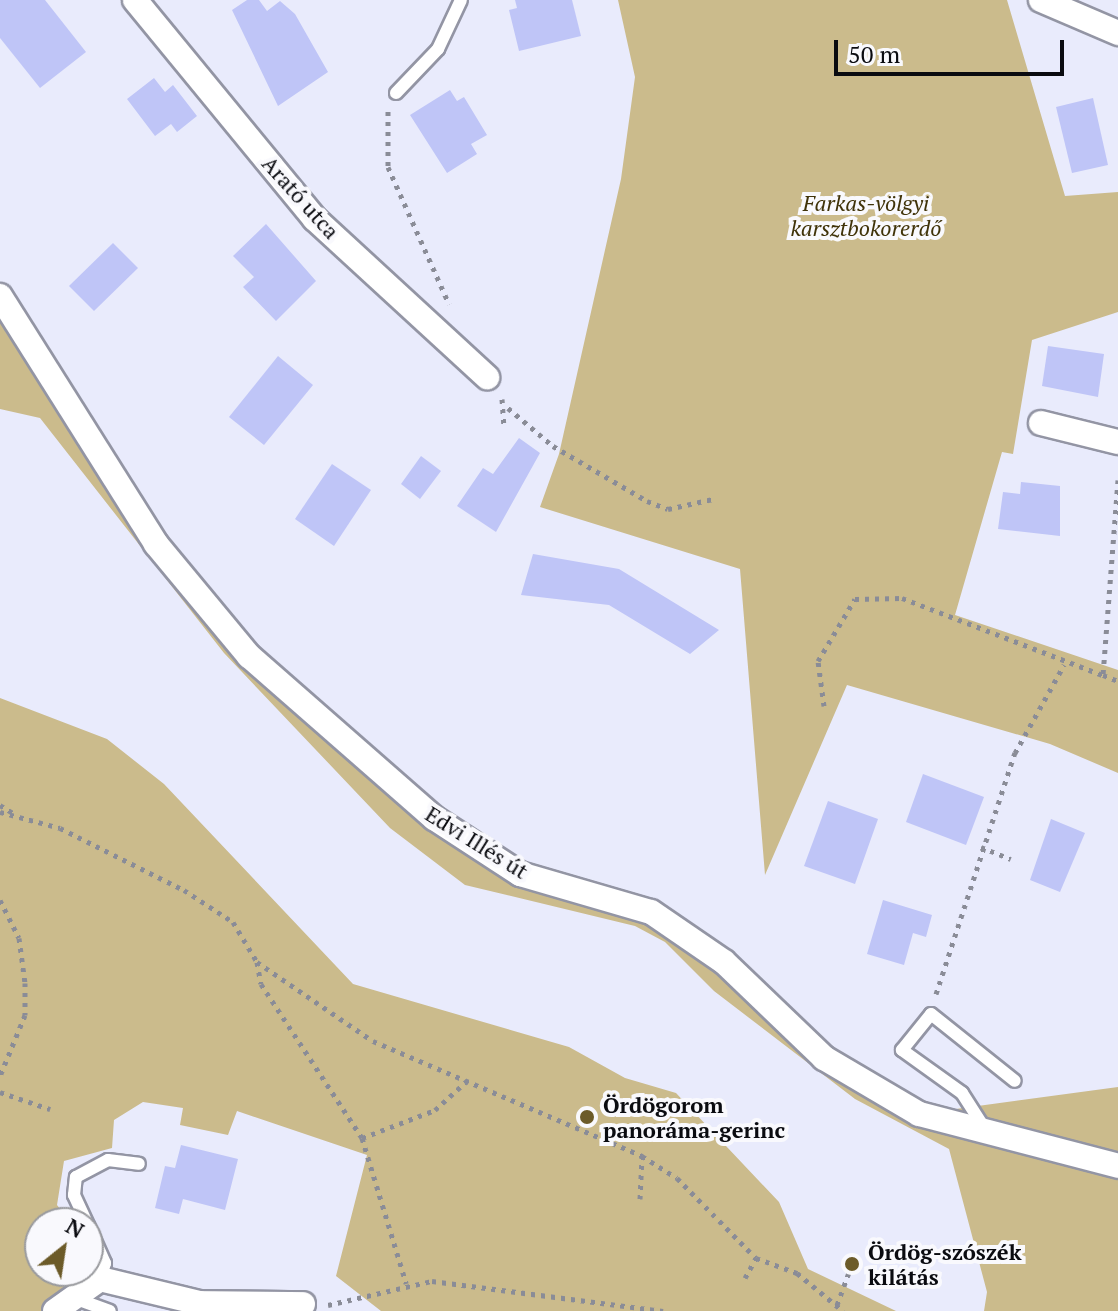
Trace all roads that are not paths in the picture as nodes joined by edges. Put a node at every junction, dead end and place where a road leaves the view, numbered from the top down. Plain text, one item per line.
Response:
1 (135, 0) edge
2 (461, 0) edge
3 (1041, 0) edge
4 (1118, 33) edge
5 (396, 93) road end
6 (0, 296) edge
7 (487, 377) dead end
8 (1041, 423) dead end
9 (1118, 442) edge
10 (1015, 1081) dead end
11 (991, 1138) junction
12 (139, 1164) dead end
13 (1118, 1166) edge
14 (79, 1207) edge
15 (104, 1280) edge
16 (89, 1287) edge
17 (65, 1304) edge
18 (303, 1304) road end
19 (110, 1311) edge

1 - 7 street, Arató utca
2 - 5 lane
3 - 4 street
6 - 11 street, Edvi Illés út
8 - 9 street
10 - 11 lane
11 - 13 street, Edvi Illés út
12 - 14 lane
15 - 18 street
16 - 17 street
17 - 19 lane

